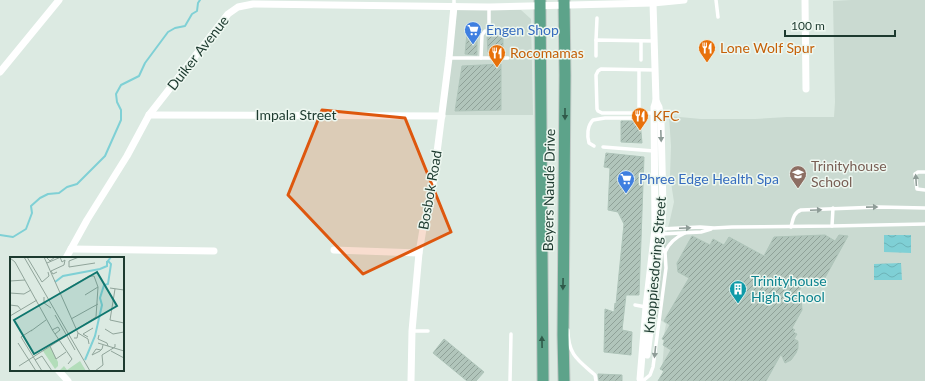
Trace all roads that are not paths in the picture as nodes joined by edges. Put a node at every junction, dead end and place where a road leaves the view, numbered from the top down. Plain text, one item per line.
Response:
1 (59, 0) edge
2 (684, 0) edge
3 (716, 0) edge
4 (804, 0) edge
5 (653, 2) edge
6 (454, 3) edge
7 (540, 3) edge
8 (564, 3) edge
9 (489, 7) junction
10 (718, 17) dead end
11 (597, 18) dead end
12 (489, 31) junction
13 (508, 34) dead end
14 (596, 40) junction
15 (641, 41) junction
16 (654, 42) junction
17 (596, 56) dead end
18 (449, 58) junction
19 (482, 58) junction
20 (508, 58) dead end
21 (641, 60) dead end
22 (639, 70) junction
23 (655, 70) junction
24 (0, 72) edge
25 (806, 89) dead end
26 (656, 101) junction
27 (639, 113) junction
28 (654, 113) junction
29 (149, 115) junction
30 (442, 116) junction
31 (632, 118) dead end
32 (594, 146) dead end
33 (603, 147) dead end
34 (658, 151) junction
35 (925, 172) edge
36 (925, 190) edge
37 (834, 208) junction
38 (925, 208) edge
39 (925, 224) edge
40 (832, 226) junction
41 (791, 227) junction
42 (714, 228) junction
43 (658, 231) junction
44 (686, 232) junction
45 (660, 246) junction
46 (71, 249) junction
47 (334, 250) dead end
48 (214, 252) dead end
49 (665, 252) junction
50 (419, 253) junction
51 (67, 257) edge
52 (635, 305) dead end
53 (649, 307) junction
54 (568, 328) dead end
55 (412, 331) junction
56 (428, 331) dead end
57 (511, 334) dead end
58 (59, 371) edge
59 (68, 381) edge
60 (411, 381) edge
61 (510, 381) edge
62 (543, 381) edge
63 (564, 381) edge
64 (596, 381) edge
65 (643, 381) edge

1 - 24 street
2 - 5 street, Duiker Avenue
3 - 10 lane
4 - 25 street
5 - 8 street, Duiker Avenue
5 - 16 street, Knoppiesdoring Street
6 - 9 street, Duiker Avenue
6 - 18 street, Bosbok Road
6 - 29 street, Duiker Avenue
7 - 8 street, Duiker Avenue
7 - 9 street, Duiker Avenue
62 -> 7 main road, Beyers Naudé Drive
8 -> 63 main road, Beyers Naudé Drive
9 - 12 lane
11 - 14 lane
12 - 13 lane
12 - 19 lane
14 - 15 lane
14 - 17 lane
15 - 16 lane
15 - 21 lane
16 - 23 street, Knoppiesdoring Street
18 - 19 lane
18 - 30 street, Bosbok Road
19 - 20 lane
22 - 23 lane
22 - 27 lane
22 - 27 lane
23 - 26 street, Knoppiesdoring Street
26 - 28 street, Knoppiesdoring Street
26 -> 34 street, Knoppiesdoring Street
27 - 28 lane
28 - 34 street, Knoppiesdoring Street
29 - 30 street, Impala Street
29 - 46 street, Duiker Avenue
30 - 50 street, Bosbok Road
31 - 32 lane
33 - 34 lane
34 - 43 street, Knoppiesdoring Street
36 -> 35 lane
37 -> 38 lane
37 - 40 lane
41 -> 37 lane
39 - 40 lane
40 - 41 lane
41 - 42 lane
43 -> 42 lane
42 - 44 lane
43 - 44 lane
43 - 45 street, Knoppiesdoring Street
43 - 53 street, Knoppiesdoring Street
44 - 49 lane
45 - 49 lane
45 - 53 street, Knoppiesdoring Street
46 - 48 street
46 - 51 street, Duiker Avenue
47 - 50 street
49 -> 65 lane
50 - 55 street, Bosbok Road
52 - 53 lane
53 - 65 street, Knoppiesdoring Street
54 - 64 lane
55 - 56 lane
55 - 60 street, Bosbok Road
57 - 61 lane
58 - 59 street

